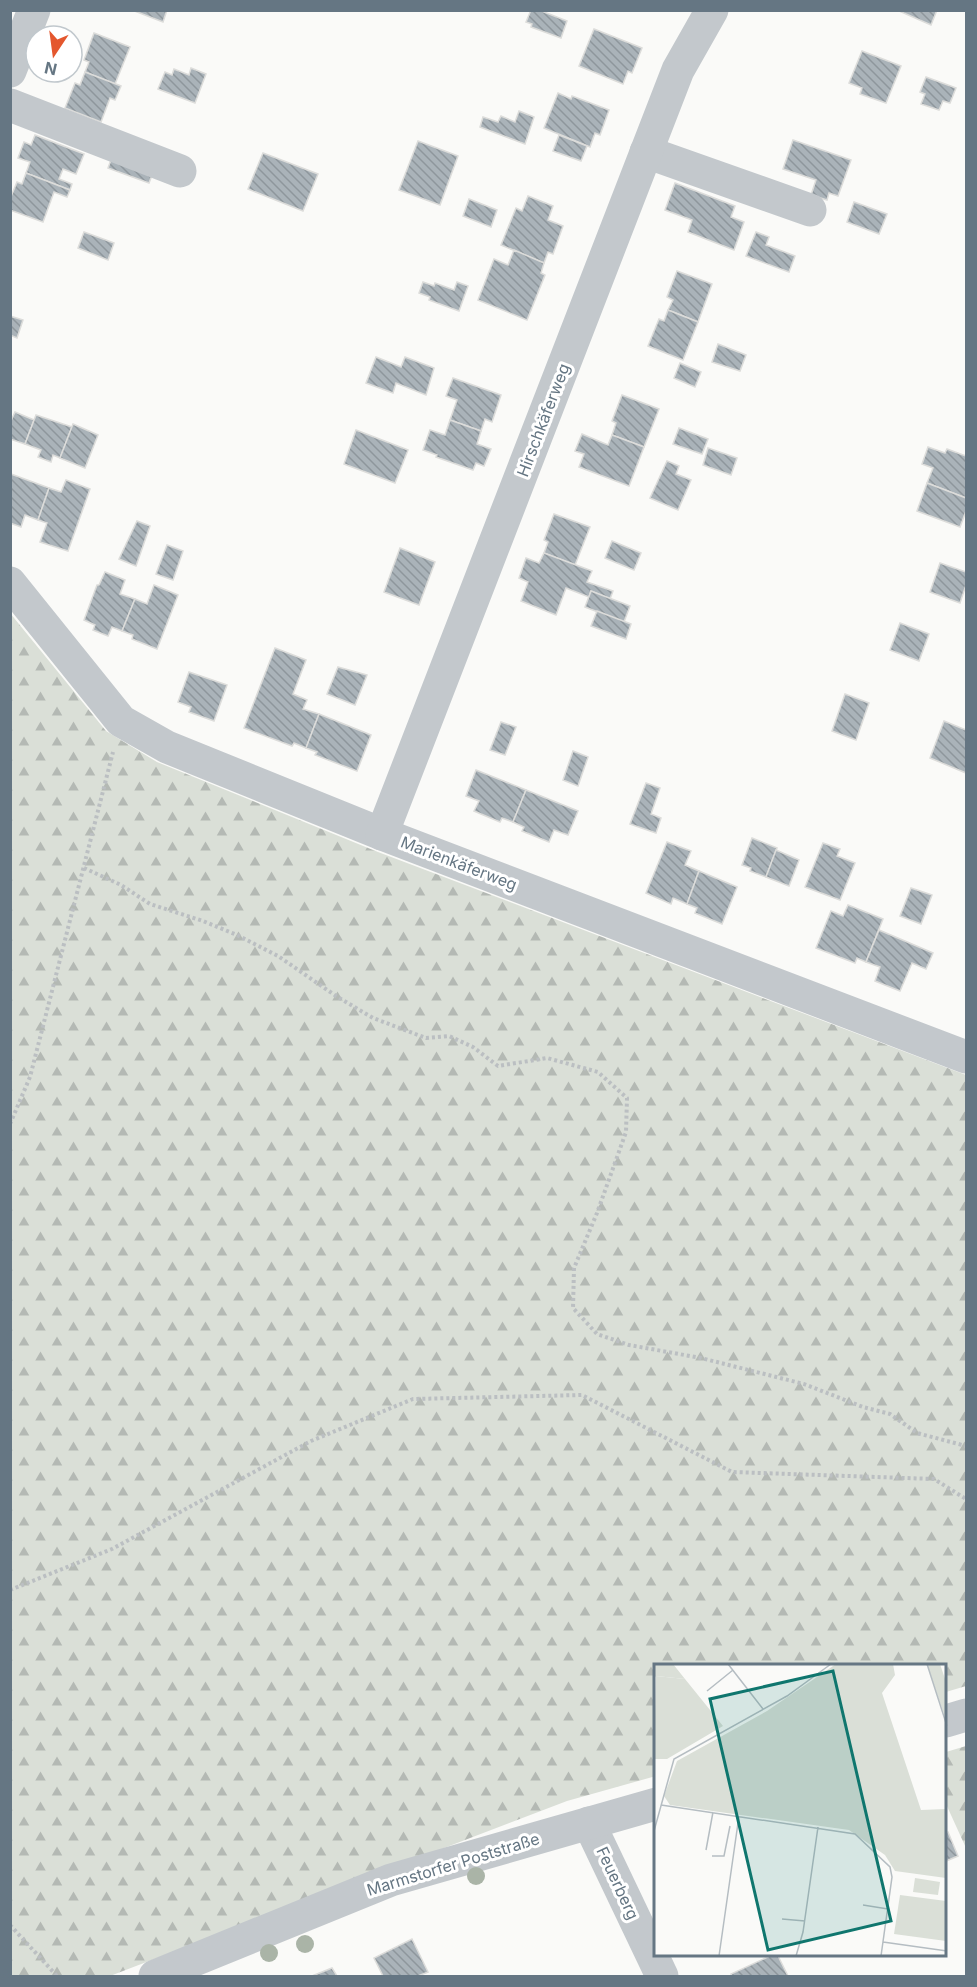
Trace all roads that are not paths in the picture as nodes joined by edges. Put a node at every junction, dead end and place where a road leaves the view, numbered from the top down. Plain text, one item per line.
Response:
1 (34, 10) edge
2 (712, 10) edge
3 (10, 71) edge
4 (10, 105) edge
5 (646, 152) junction
6 (180, 171) dead end
7 (810, 210) dead end
8 (10, 583) edge
9 (382, 834) junction
10 (964, 1050) edge
11 (966, 1715) edge
12 (947, 1720) edge
13 (654, 1805) edge
14 (589, 1823) junction
15 (155, 1977) edge
16 (662, 1977) edge

1 - 3 street
2 - 5 street, Hirschkäferweg
4 - 6 street
5 - 7 street
5 - 9 street, Hirschkäferweg
8 - 9 street, Marienkäferweg
9 - 10 street, Marienkäferweg
11 - 12 street
13 - 14 street, Marmstorfer Poststraße
14 - 15 street, Marmstorfer Poststraße
14 - 16 street, Feuerberg

